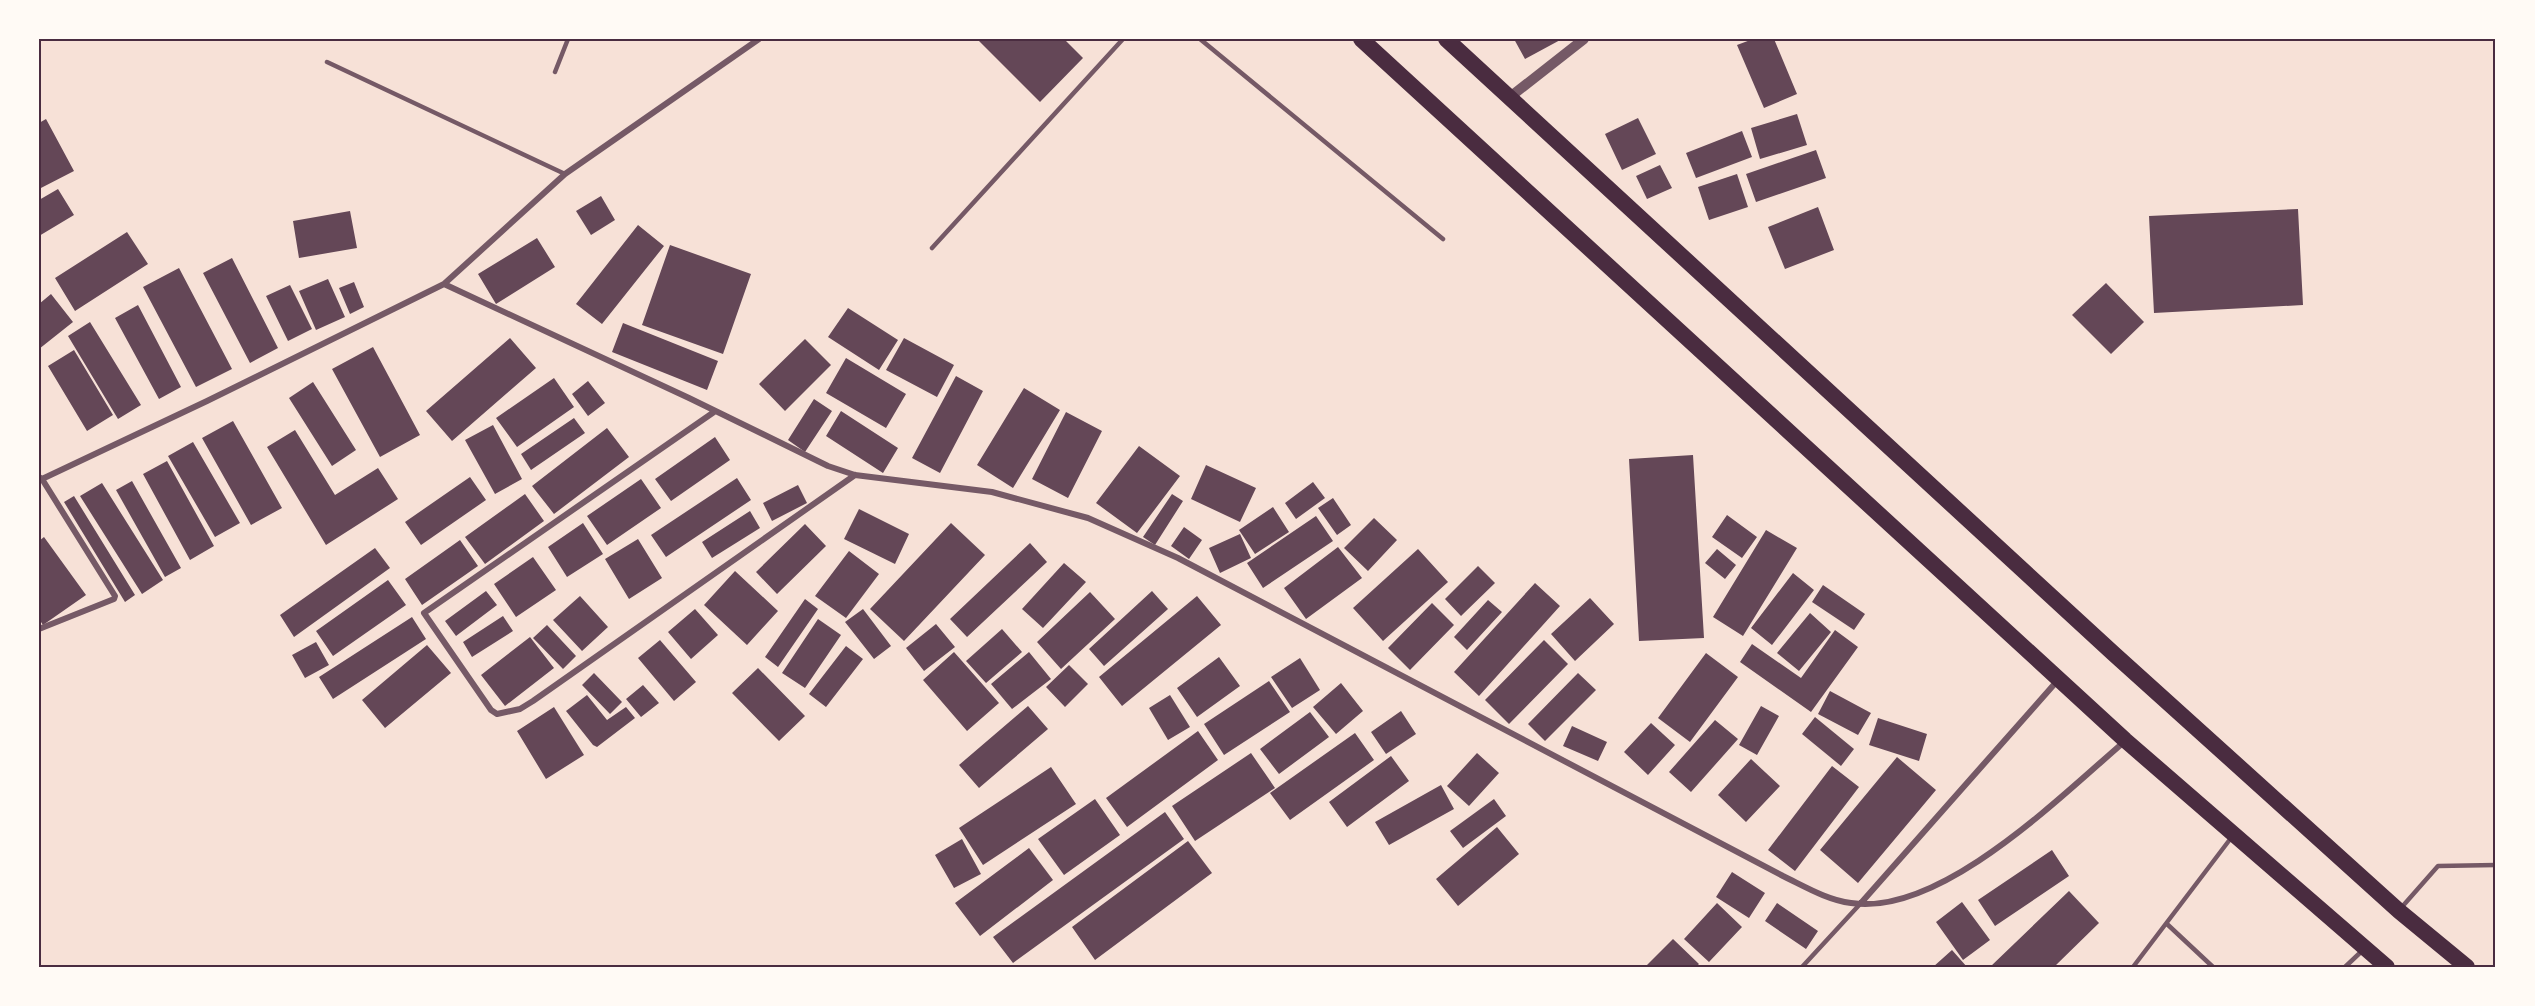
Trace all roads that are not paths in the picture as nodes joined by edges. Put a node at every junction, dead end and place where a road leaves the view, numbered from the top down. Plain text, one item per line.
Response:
1 (568, 39) edge
2 (759, 39) edge
3 (1123, 39) edge
4 (1200, 39) edge
5 (1361, 39) edge
6 (1446, 39) edge
7 (1584, 39) edge
8 (327, 62) dead end
9 (555, 72) dead end
10 (1510, 97) junction
11 (566, 174) junction
12 (1443, 239) dead end
13 (932, 248) dead end
14 (444, 284) junction
15 (714, 412) junction
16 (855, 476) junction
17 (41, 478) edge
18 (39, 629) edge
19 (2058, 679) junction
20 (2125, 740) junction
21 (2233, 835) junction
22 (2496, 865) edge
23 (1861, 903) junction
24 (2399, 911) junction
25 (2167, 924) junction
26 (2364, 949) junction
27 (1802, 967) edge
28 (2133, 967) edge
29 (2213, 967) edge
30 (2345, 967) edge
31 (2387, 967) edge
32 (2467, 967) edge

1 - 9 lane
2 - 11 street
3 - 13 lane
4 - 12 lane
5 - 19 highway
6 - 10 highway
7 - 10 street
8 - 11 lane
10 - 24 highway
11 - 14 street
14 - 15 street
14 - 17 street
15 - 16 street
15 - 16 street
16 - 23 street
17 - 18 street
19 - 20 highway
19 - 23 street
20 - 21 highway
20 - 23 street
21 - 25 lane
21 - 26 highway
22 - 24 lane
23 - 27 lane
24 - 32 highway
25 - 28 lane
25 - 29 lane
26 - 30 lane
26 - 31 highway

